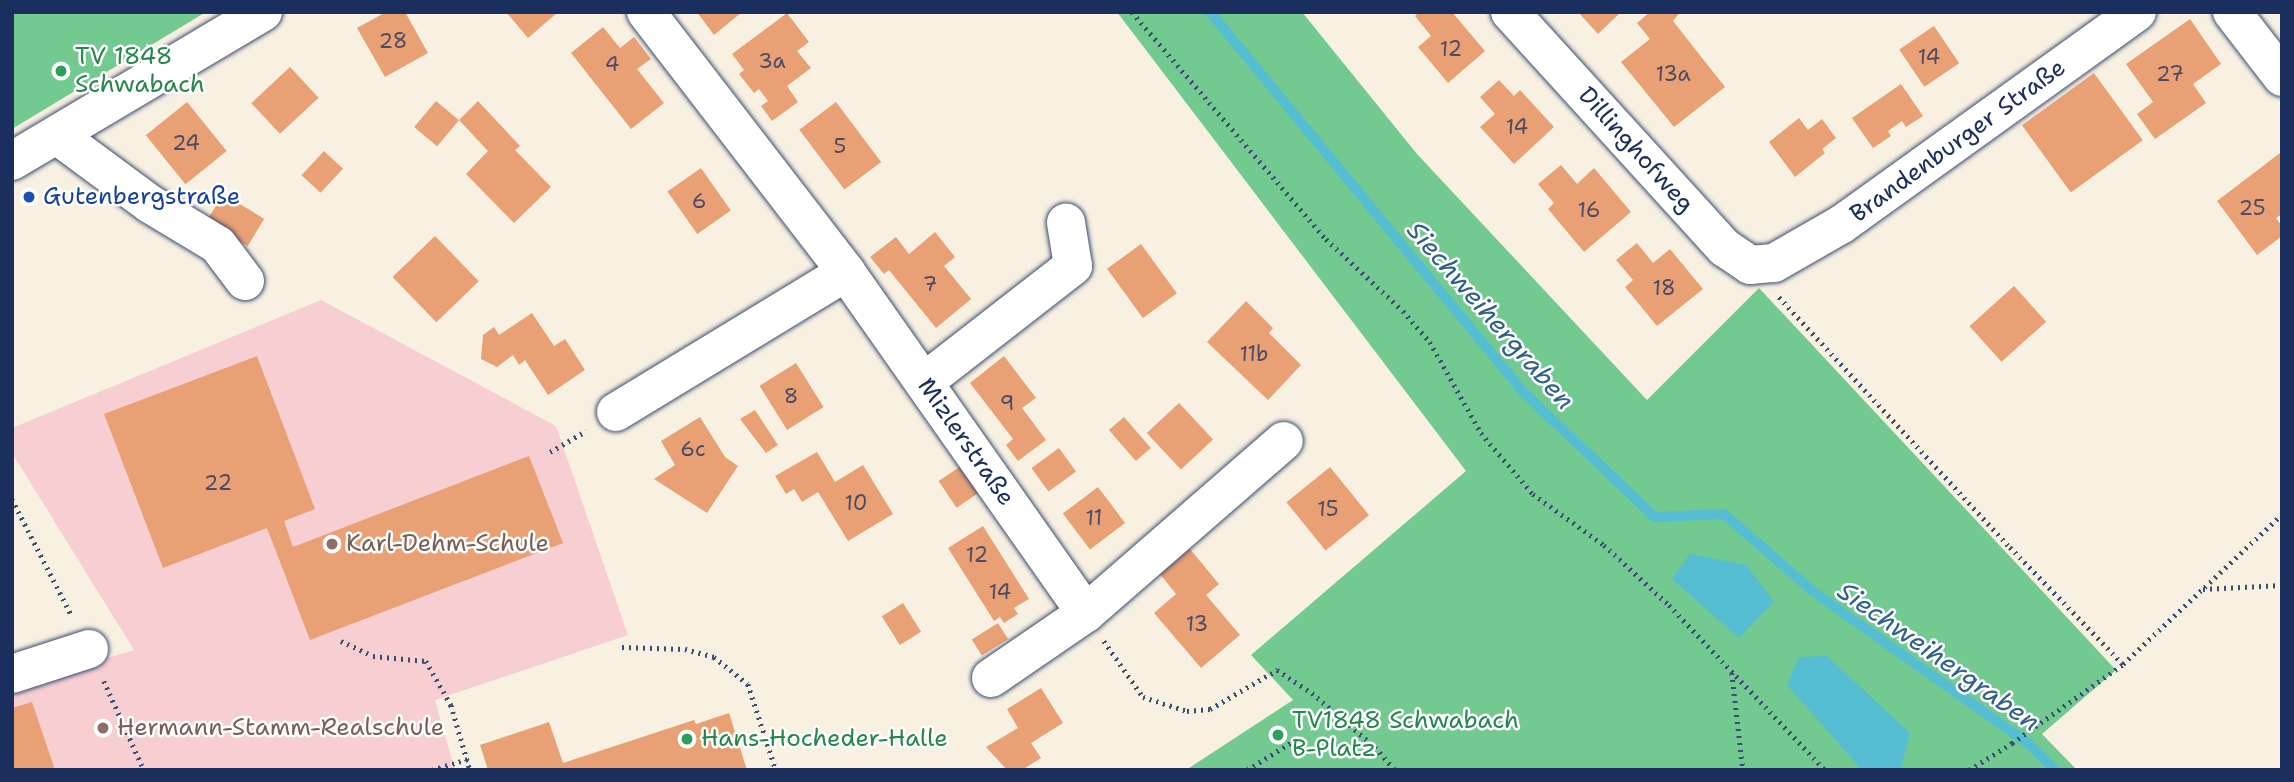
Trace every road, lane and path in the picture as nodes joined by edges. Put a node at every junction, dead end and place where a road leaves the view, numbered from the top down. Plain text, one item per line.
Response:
1 (263, 12) edge
2 (646, 12) edge
3 (1132, 12) edge
4 (1510, 12) edge
5 (2137, 12) edge
6 (2232, 12) edge
7 (2282, 77) edge
8 (58, 136) junction
9 (12, 161) edge
10 (1066, 223) dead end
11 (1762, 264) junction
12 (846, 272) junction
13 (245, 281) dead end
14 (924, 383) junction
15 (616, 412) joint
16 (1284, 441) dead end
17 (550, 452) dead end
18 (12, 499) edge
19 (2282, 514) edge
20 (2282, 584) edge
21 (2202, 589) junction
22 (1087, 612) junction
23 (341, 640) dead end
24 (622, 647) dead end
25 (89, 649) junction
26 (2123, 663) junction
27 (1732, 672) junction
28 (12, 674) edge
29 (991, 678) dead end
30 (1295, 740) dead end
31 (467, 759) junction
32 (144, 770) edge
33 (432, 770) edge
34 (470, 770) edge
35 (776, 770) edge
36 (1247, 770) edge
37 (1395, 770) edge
38 (1744, 770) edge
39 (1825, 770) edge
40 (1969, 770) edge

1 - 8 street
2 - 12 street, Mizlerstraße
3 - 27 path
4 - 11 street, Dillinghofweg
5 - 11 street, Brandenburger Straße
6 - 7 street
8 - 9 street
8 - 13 street
10 - 14 street
11 - 26 path
12 - 14 street, Mizlerstraße
12 - 15 street
14 - 22 street, Mizlerstraße
15 - 17 path
16 - 22 street
18 - 25 path
19 - 21 path
20 - 21 path
21 - 26 path
22 - 29 street
22 - 37 path
23 - 31 path
24 - 35 path
25 - 28 street
25 - 32 path
26 - 40 path
27 - 38 path
27 - 39 path
30 - 36 path
31 - 33 path
31 - 34 path

